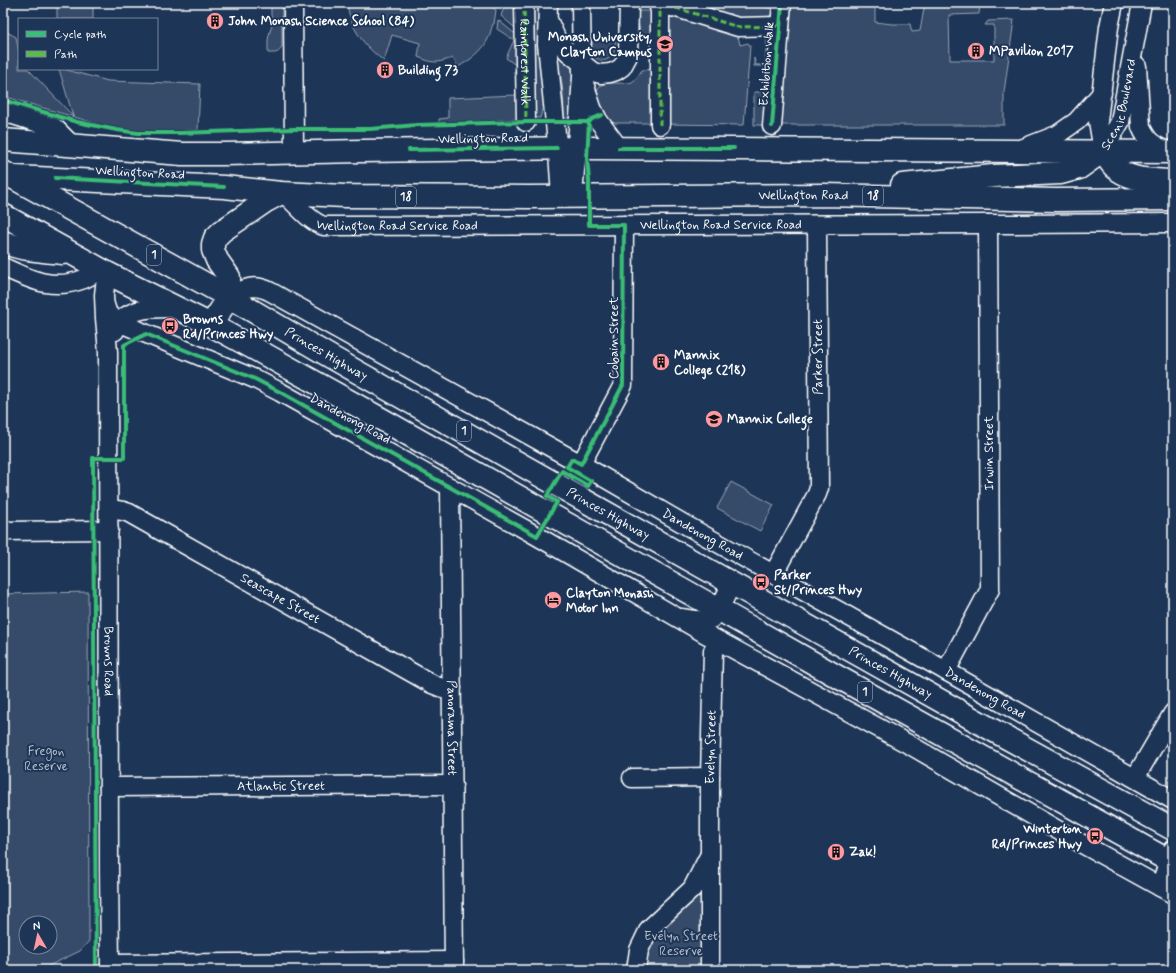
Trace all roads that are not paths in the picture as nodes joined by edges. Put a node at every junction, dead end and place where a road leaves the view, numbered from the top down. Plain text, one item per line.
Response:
1 (293, 3) edge
2 (524, 3) edge
3 (581, 3) edge
4 (629, 3) edge
5 (782, 3) edge
6 (1106, 3) edge
7 (1114, 3) edge
8 (1142, 3) edge
9 (658, 4) edge
10 (548, 11) edge
11 (780, 26) junction
12 (1109, 27) junction
13 (1136, 35) junction
14 (582, 70) junction
15 (1102, 93) junction
16 (3, 112) edge
17 (526, 122) dead end
18 (660, 125) dead end
19 (772, 126) dead end
20 (3, 131) edge
21 (3, 140) edge
22 (41, 143) junction
23 (73, 146) junction
24 (567, 148) junction
25 (619, 148) junction
26 (1016, 151) junction
27 (1103, 151) junction
28 (1170, 152) edge
29 (294, 153) junction
30 (5, 175) edge
31 (1173, 181) edge
32 (282, 193) junction
33 (567, 196) junction
34 (824, 196) junction
35 (1173, 199) edge
36 (1056, 200) junction
37 (3, 215) edge
38 (1173, 223) edge
39 (995, 224) junction
40 (624, 225) junction
41 (817, 225) junction
42 (3, 242) edge
43 (70, 253) junction
44 (3, 267) edge
45 (105, 272) junction
46 (229, 297) junction
47 (105, 305) junction
48 (176, 308) junction
49 (119, 322) junction
50 (211, 325) junction
51 (108, 352) junction
52 (383, 420) junction
53 (397, 457) junction
54 (580, 464) junction
55 (450, 487) junction
56 (109, 509) junction
57 (109, 530) junction
58 (3, 531) edge
59 (774, 573) junction
60 (732, 583) junction
61 (719, 609) junction
62 (678, 618) junction
63 (718, 641) junction
64 (946, 671) junction
65 (831, 673) junction
66 (790, 680) junction
67 (452, 688) junction
68 (1173, 713) edge
69 (710, 777) junction
70 (632, 778) dead end
71 (1135, 778) junction
72 (453, 785) junction
73 (109, 787) junction
74 (1173, 800) edge
75 (1173, 829) edge
76 (710, 855) junction
77 (1172, 857) edge
78 (1167, 890) edge
79 (454, 966) edge
80 (110, 967) edge
81 (636, 970) edge
82 (710, 970) edge

1 - 29 street
2 - 17 street, Rainforest Walk
3 - 14 street
4 - 14 street
5 - 11 street, Exhibition Walk
6 - 12 street
7 - 12 street, Scenic Boulevard
8 - 13 street, Scenic Boulevard
9 - 11 street
9 - 18 street
10 - 14 street
10 - 24 street
11 - 19 street, Exhibition Walk
12 - 15 street, Scenic Boulevard
13 - 27 street, Scenic Boulevard
13 - 28 street
14 - 24 street
14 - 25 street
15 - 26 street
15 - 27 street, Scenic Boulevard
16 - 23 street
20 - 22 highway
21 - 22 highway, Wellington Road
22 - 23 highway, Wellington Road
23 - 29 highway, Wellington Road
24 - 25 highway, Wellington Road
24 - 29 highway, Wellington Road
24 - 33 street
25 - 26 highway, Wellington Road
26 - 27 highway, Wellington Road
27 - 28 highway, Wellington Road
27 - 31 highway
27 - 34 highway
30 - 32 highway, Wellington Road / 18
30 - 46 highway, Princes Highway / 1
32 - 33 highway, Wellington Road / 18
32 - 40 street, Wellington Road Service Road
32 - 46 highway
33 - 34 highway, Wellington Road / 18
34 - 36 highway, Wellington Road / 18
35 - 36 highway, Wellington Road / 18
36 - 39 street, Wellington Road Service Road
37 - 43 highway, 1
38 - 39 street, Wellington Road Service Road
39 - 41 street, Wellington Road Service Road
39 - 64 street, Irwin Street
40 - 41 street, Wellington Road Service Road
40 - 54 street, Cobain Street
41 - 59 street, Parker Street
42 - 43 highway
43 - 45 highway, 1
44 - 45 street
45 - 47 street, Browns Road
45 - 48 highway, 1
46 - 50 highway
46 - 54 street, Dandenong Road
46 - 60 highway, Princes Highway / 1
47 - 49 street, Dandenong Road
47 - 51 street, Browns Road
48 - 49 street
48 - 50 highway, 1
49 - 51 street, Browns Road
49 - 53 street, Dandenong Road
50 - 52 highway, 1
51 - 56 street, Browns Road
52 - 53 street, Dandenong Road
52 - 61 highway, 1
53 - 55 street, Dandenong Road
54 - 59 street, Dandenong Road
55 - 62 street, Dandenong Road
55 - 67 street, Panorama Street
56 - 57 street, Browns Road
56 - 67 street, Seascape Street
57 - 58 street
57 - 73 street, Browns Road
59 - 64 street, Dandenong Road
60 - 61 street, Dandenong Road
60 - 75 highway, Princes Highway / 1
61 - 62 street, Dandenong Road
61 - 65 highway, 1
62 - 63 street, Dandenong Road
63 - 66 street, Dandenong Road
63 - 69 street, Evelyn Street
64 - 71 street, Dandenong Road
65 - 66 street
65 - 77 highway, 1
66 - 78 street, Dandenong Road
67 - 72 street, Panorama Street
68 - 71 street
69 - 70 street
69 - 76 street, Evelyn Street
71 - 74 street, Dandenong Road
72 - 73 street, Atlantic Street
72 - 79 street, Panorama Street
73 - 80 street, Browns Road
76 - 81 street, Evelyn Street
76 - 82 street, Evelyn Street
77 - 78 street, Dandenong Road
79 - 80 street

